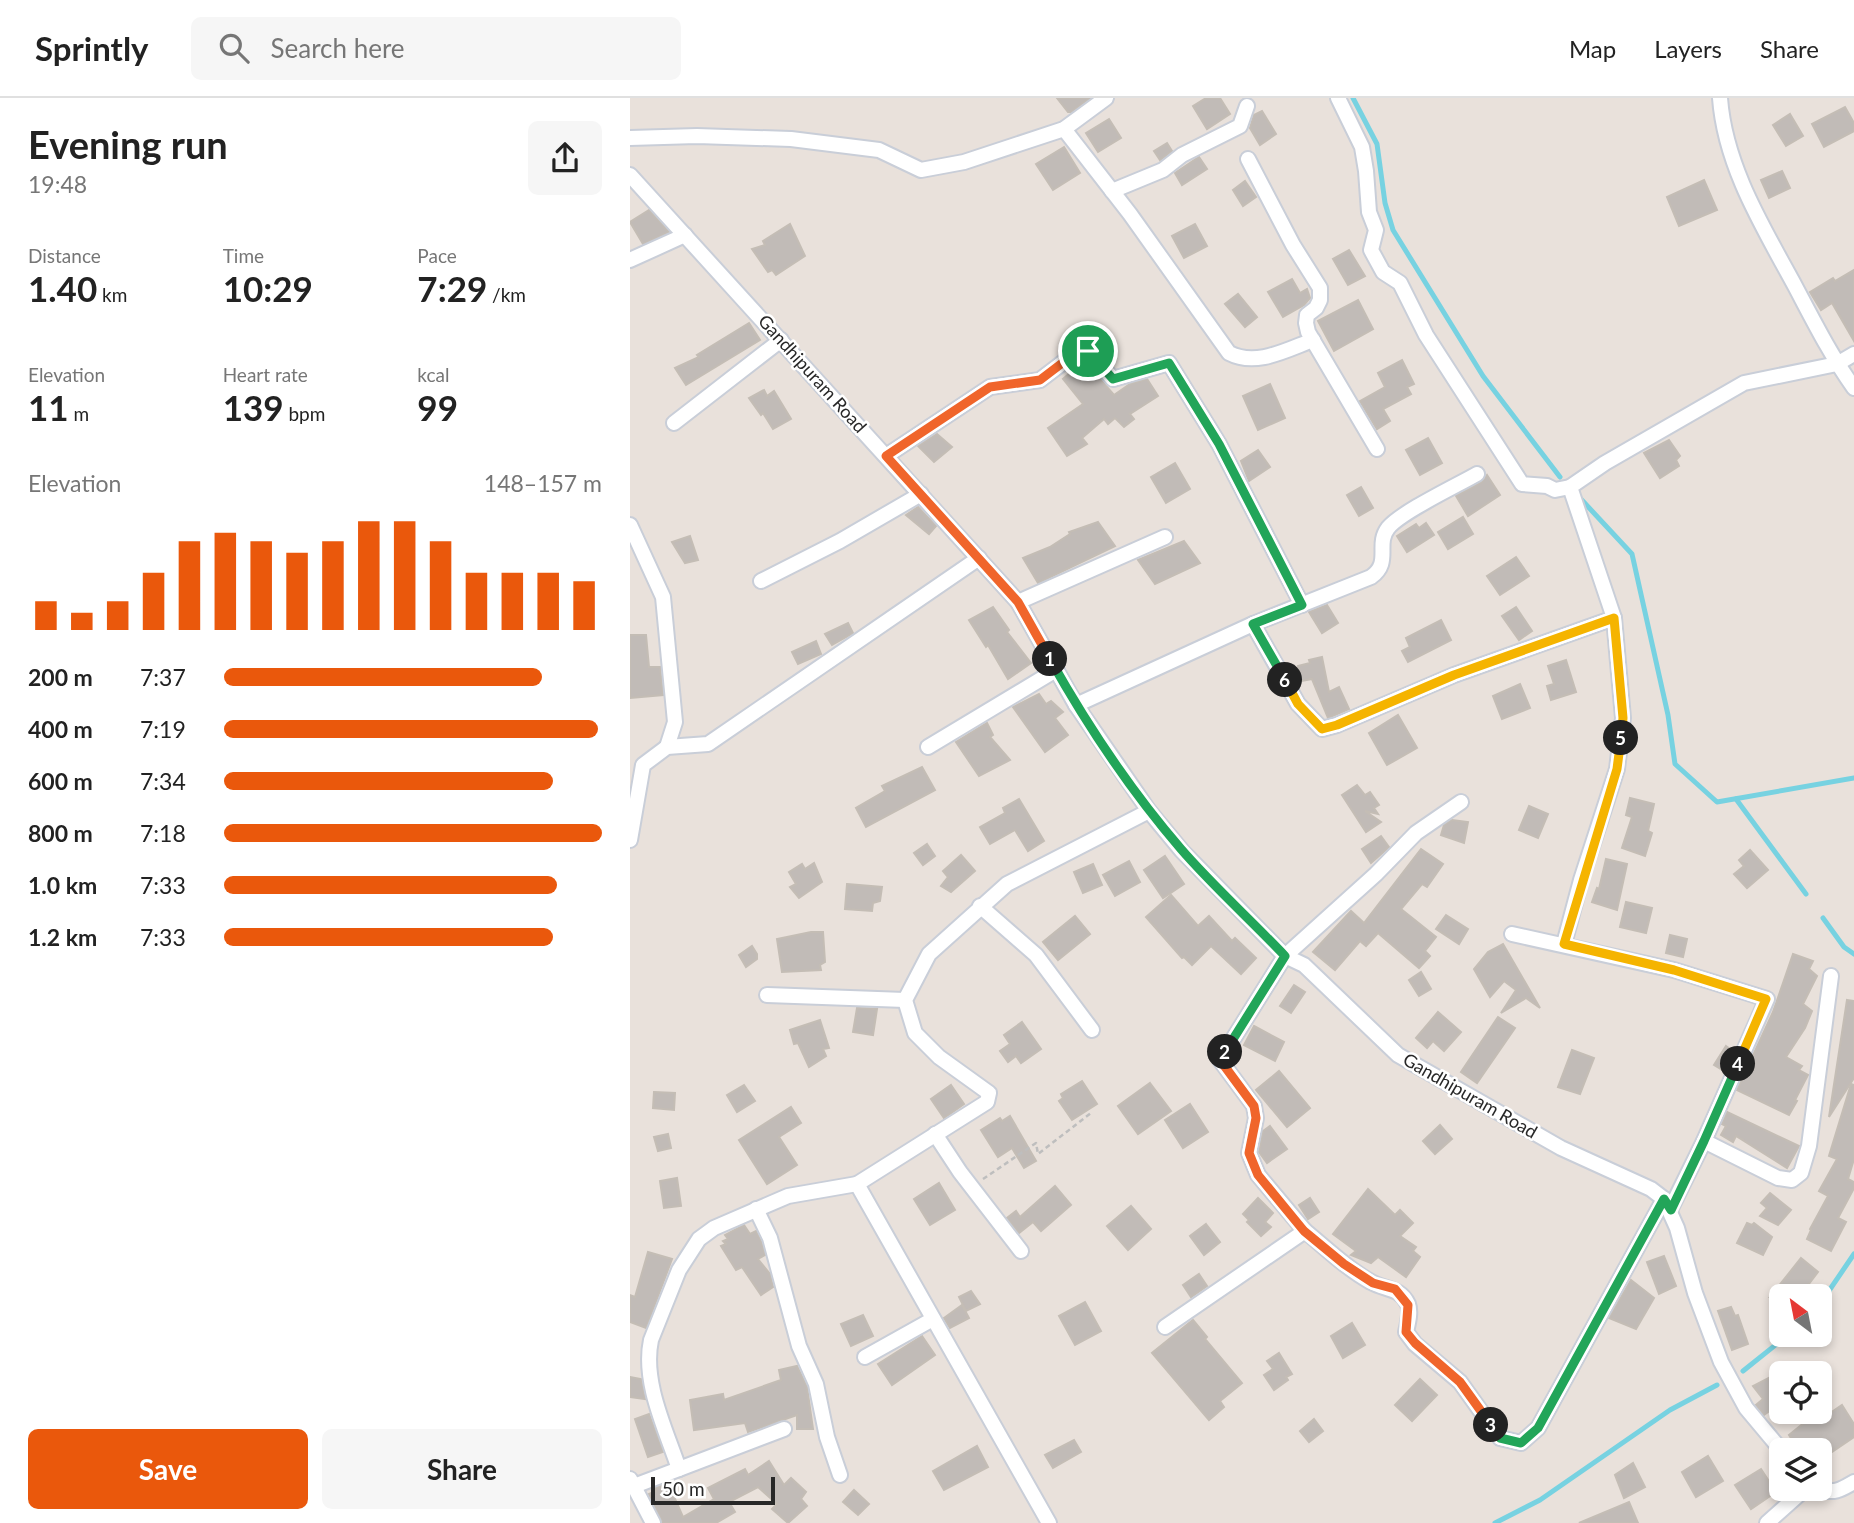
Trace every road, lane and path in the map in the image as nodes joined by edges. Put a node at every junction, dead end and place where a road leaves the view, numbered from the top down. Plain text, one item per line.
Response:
1 (1106, 98) edge
2 (1338, 98) edge
3 (1720, 98) edge
4 (1247, 106) dead end
5 (1065, 129) junction
6 (630, 138) edge
7 (1248, 159) dead end
8 (630, 175) edge
9 (1112, 191) junction
10 (685, 235) junction
11 (630, 260) edge
12 (781, 340) junction
13 (1313, 340) junction
14 (1854, 354) edge
15 (1837, 364) junction
16 (1854, 388) edge
17 (674, 423) dead end
18 (1377, 449) dead end
19 (886, 456) junction
20 (1477, 474) dead end
21 (1570, 487) junction
22 (922, 494) junction
23 (630, 524) edge
24 (1165, 537) dead end
25 (979, 558) junction
26 (761, 581) dead end
27 (1018, 602) junction
28 (1302, 605) junction
29 (1614, 618) junction
30 (1253, 624) junction
31 (1056, 670) junction
32 (1076, 705) junction
33 (667, 747) junction
34 (929, 747) dead end
35 (1461, 802) dead end
36 (1149, 811) junction
37 (630, 840) edge
38 (981, 906) junction
39 (1512, 934) dead end
40 (1564, 944) junction
41 (1285, 956) junction
42 (1830, 976) dead end
43 (767, 995) dead end
44 (905, 1000) junction
45 (1092, 1030) dead end
46 (1091, 1113) dead end
47 (935, 1134) junction
48 (1704, 1141) junction
49 (857, 1184) junction
50 (972, 1187) junction
51 (1667, 1205) junction
52 (757, 1209) junction
53 (1304, 1231) junction
54 (1020, 1251) dead end
55 (933, 1319) junction
56 (1165, 1327) dead end
57 (865, 1357) dead end
58 (783, 1429) dead end
59 (1771, 1438) edge
60 (679, 1469) junction
61 (840, 1475) dead end
62 (632, 1482) edge
63 (1854, 1482) edge
64 (1832, 1491) edge
65 (1792, 1501) edge
66 (1770, 1522) edge
67 (653, 1523) edge
68 (1049, 1523) edge

1 - 5 street
2 - 21 street
3 - 15 street
4 - 9 street
5 - 6 street
5 - 9 street
7 - 13 street
8 - 10 street, Gandhipuram Road
9 - 13 street
10 - 11 street
10 - 12 street, Gandhipuram Road
12 - 17 street
12 - 19 street, Gandhipuram Road
13 - 18 street
14 - 15 street
15 - 16 street
15 - 21 street
19 - 22 street, Gandhipuram Road
19 - 28 street
20 - 28 street
21 - 29 street
22 - 25 street, Gandhipuram Road
22 - 26 street
23 - 33 street
24 - 27 street
25 - 27 street, Gandhipuram Road
25 - 33 street
27 - 31 street, Gandhipuram Road
28 - 30 street
29 - 30 street
29 - 40 street
30 - 32 street
31 - 32 street, Gandhipuram Road
31 - 34 street
32 - 36 street, Gandhipuram Road
33 - 37 street
35 - 41 street
36 - 38 street
36 - 41 street, Gandhipuram Road
38 - 44 street
38 - 45 street
39 - 40 street
40 - 48 street
41 - 51 street, Gandhipuram Road
41 - 53 street
42 - 48 street
43 - 44 street
44 - 47 street
46 - 50 path
47 - 49 street
47 - 50 street
48 - 51 street
49 - 52 street
49 - 55 street
50 - 54 street
51 - 53 street
51 - 59 street
52 - 60 street
52 - 61 street
53 - 56 street
55 - 57 street
55 - 68 street
58 - 60 street
60 - 62 street
62 - 67 street
63 - 64 street
65 - 66 street

